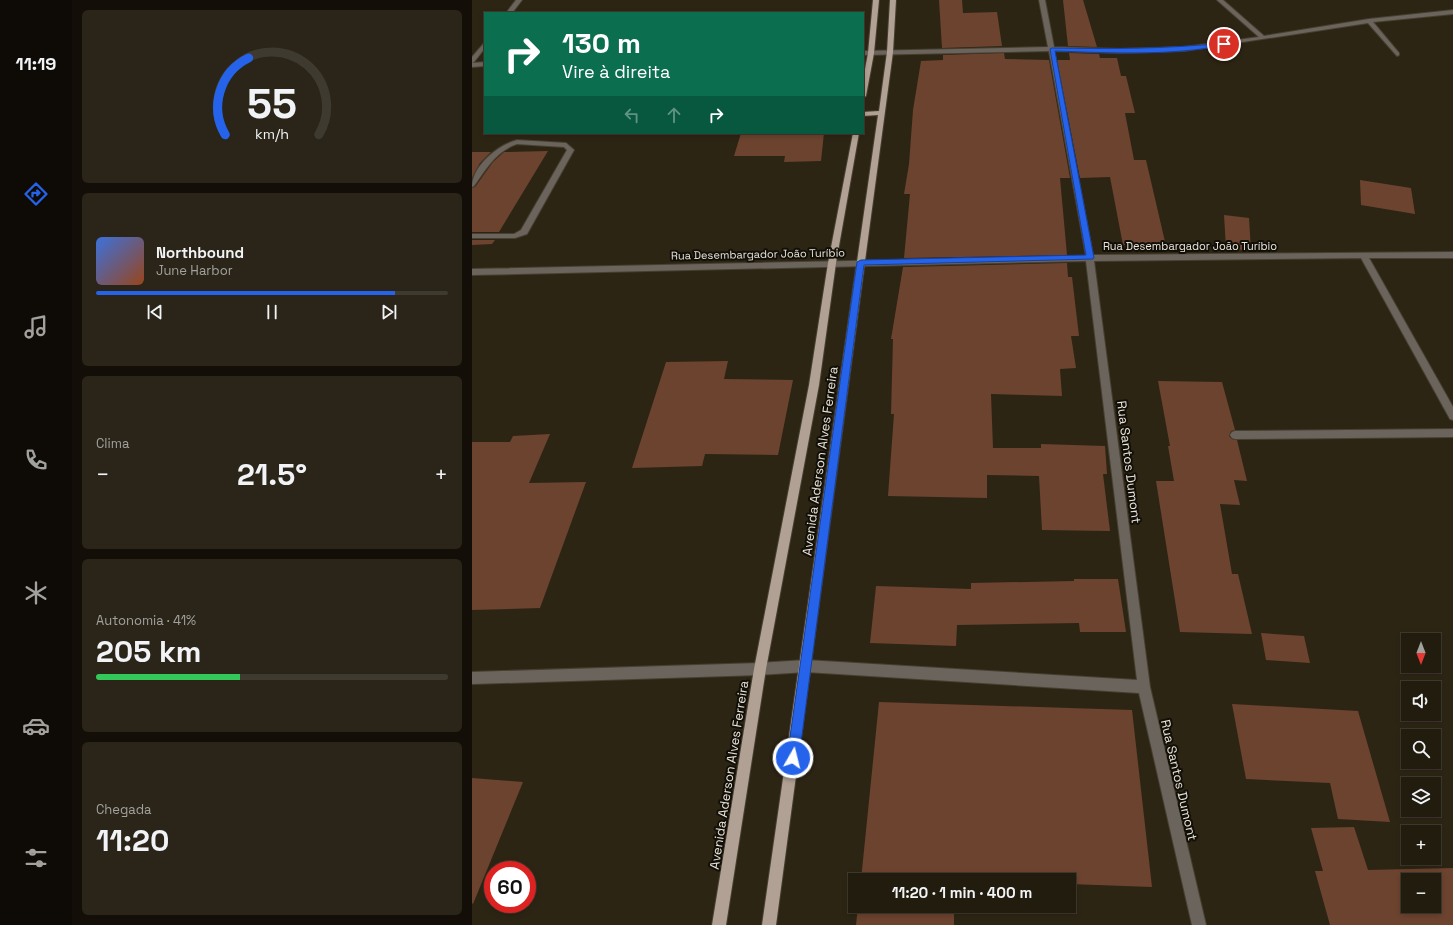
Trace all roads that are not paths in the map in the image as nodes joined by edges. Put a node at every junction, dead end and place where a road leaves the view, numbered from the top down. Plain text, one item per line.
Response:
1 (518, 0) edge
2 (876, 0) edge
3 (893, 0) edge
4 (1042, 0) edge
5 (1220, 0) edge
6 (510, 12) edge
7 (1453, 12) edge
8 (1369, 22) junction
9 (1262, 37) junction
10 (484, 45) edge
11 (1052, 49) junction
12 (890, 52) junction
13 (864, 53) edge
14 (871, 53) junction
15 (1397, 54) dead end
16 (472, 61) edge
17 (484, 64) edge
18 (472, 65) edge
19 (864, 91) edge
20 (882, 113) junction
21 (864, 114) edge
22 (856, 134) edge
23 (472, 185) edge
24 (472, 236) edge
25 (1453, 255) edge
26 (1364, 256) junction
27 (1090, 258) junction
28 (832, 262) junction
29 (861, 262) junction
30 (472, 272) edge
31 (1453, 416) edge
32 (1453, 433) edge
33 (1235, 435) dead end
34 (806, 666) junction
35 (760, 669) junction
36 (472, 678) edge
37 (1144, 687) junction
38 (719, 925) edge
39 (769, 925) edge
40 (1199, 925) edge

1 - 6 street
2 - 14 main road
3 - 12 main road, Avenida Aderson Alves Ferreira
4 - 11 street, Rua Santos Dumont
5 - 9 street
7 - 8 street
8 - 9 street
8 - 15 street
9 - 11 street
10 - 16 street
11 - 12 street
11 - 27 street, Rua Santos Dumont
12 - 14 street
12 - 20 main road, Avenida Aderson Alves Ferreira
13 - 14 street
14 - 19 main road
17 - 18 street
20 - 21 main road
20 - 29 main road, Avenida Aderson Alves Ferreira
22 - 28 main road, Avenida Aderson Alves Ferreira
23 - 24 street
25 - 26 street, Rua Desembargador João Turíbio
26 - 27 street, Rua Desembargador João Turíbio
26 - 31 street
27 - 29 street, Rua Desembargador João Turíbio
27 - 37 street, Rua Santos Dumont
28 - 29 street, Rua Desembargador João Turíbio
28 - 30 street, Rua Desembargador João Turíbio
28 - 35 main road, Avenida Aderson Alves Ferreira
29 - 34 main road, Avenida Aderson Alves Ferreira
32 - 33 street
34 - 35 street
34 - 37 street
34 - 39 main road, Avenida Aderson Alves Ferreira
35 - 36 street
35 - 38 main road, Avenida Aderson Alves Ferreira
37 - 40 street, Rua Santos Dumont

